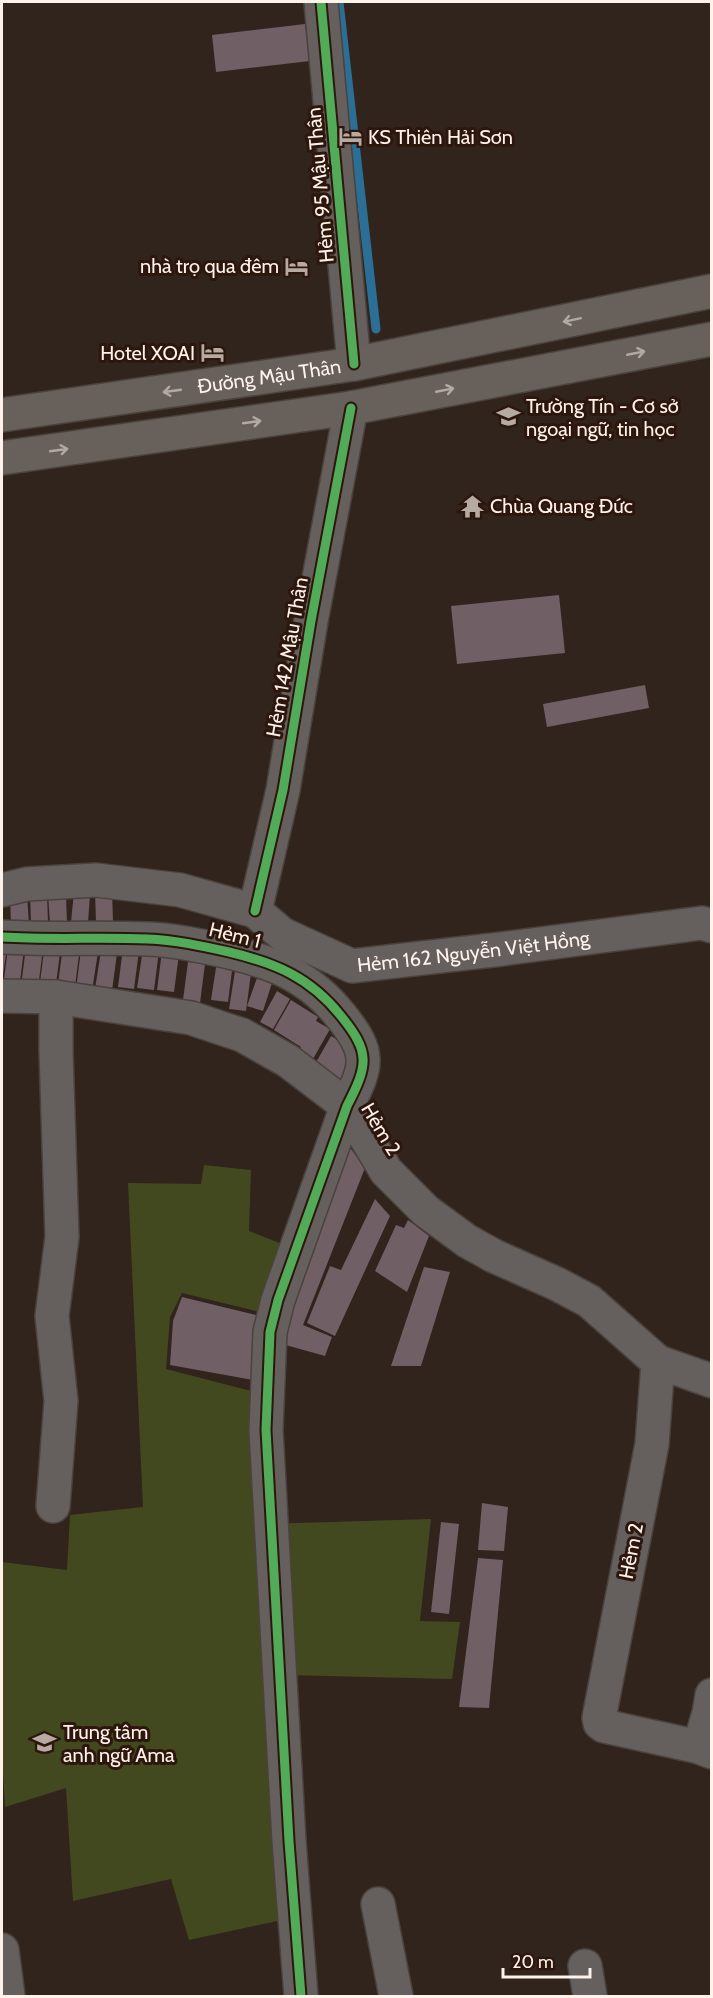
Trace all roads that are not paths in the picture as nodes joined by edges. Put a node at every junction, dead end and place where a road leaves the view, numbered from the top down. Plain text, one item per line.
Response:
1 (321, 2) edge
2 (711, 291) edge
3 (711, 339) edge
4 (354, 364) junction
5 (351, 408) junction
6 (2, 416) edge
7 (2, 458) edge
8 (2, 890) edge
9 (255, 910) junction
10 (711, 926) edge
11 (2, 937) edge
12 (2, 996) edge
13 (56, 997) junction
14 (346, 1106) junction
15 (658, 1362) junction
16 (711, 1381) edge
17 (53, 1506) dead end
18 (711, 1695) edge
19 (705, 1749) edge
20 (378, 1904) dead end
21 (2, 1950) edge
22 (8, 1996) edge
23 (301, 1996) edge
24 (396, 1996) edge

1 - 4 street, Hẻm 95 Mậu Thân
2 -> 4 main road, Đường Mậu Thân
5 -> 3 main road
4 - 5 main road
4 -> 6 main road, Đường Mậu Thân
7 -> 5 main road
5 - 9 street, Hẻm 142 Mậu Thân
8 - 9 street, Hẻm 162 Nguyễn Việt Hồng
9 - 10 street, Hẻm 162 Nguyễn Việt Hồng
11 - 14 street, Hẻm 1
12 - 13 street, Hẻm 2
13 - 14 street, Hẻm 2
13 - 17 street
14 - 15 street, Hẻm 2
14 - 23 street, Hẻm 1
15 - 16 street
15 - 19 street, Hẻm 2
18 - 19 street
20 - 24 street
21 - 22 street

